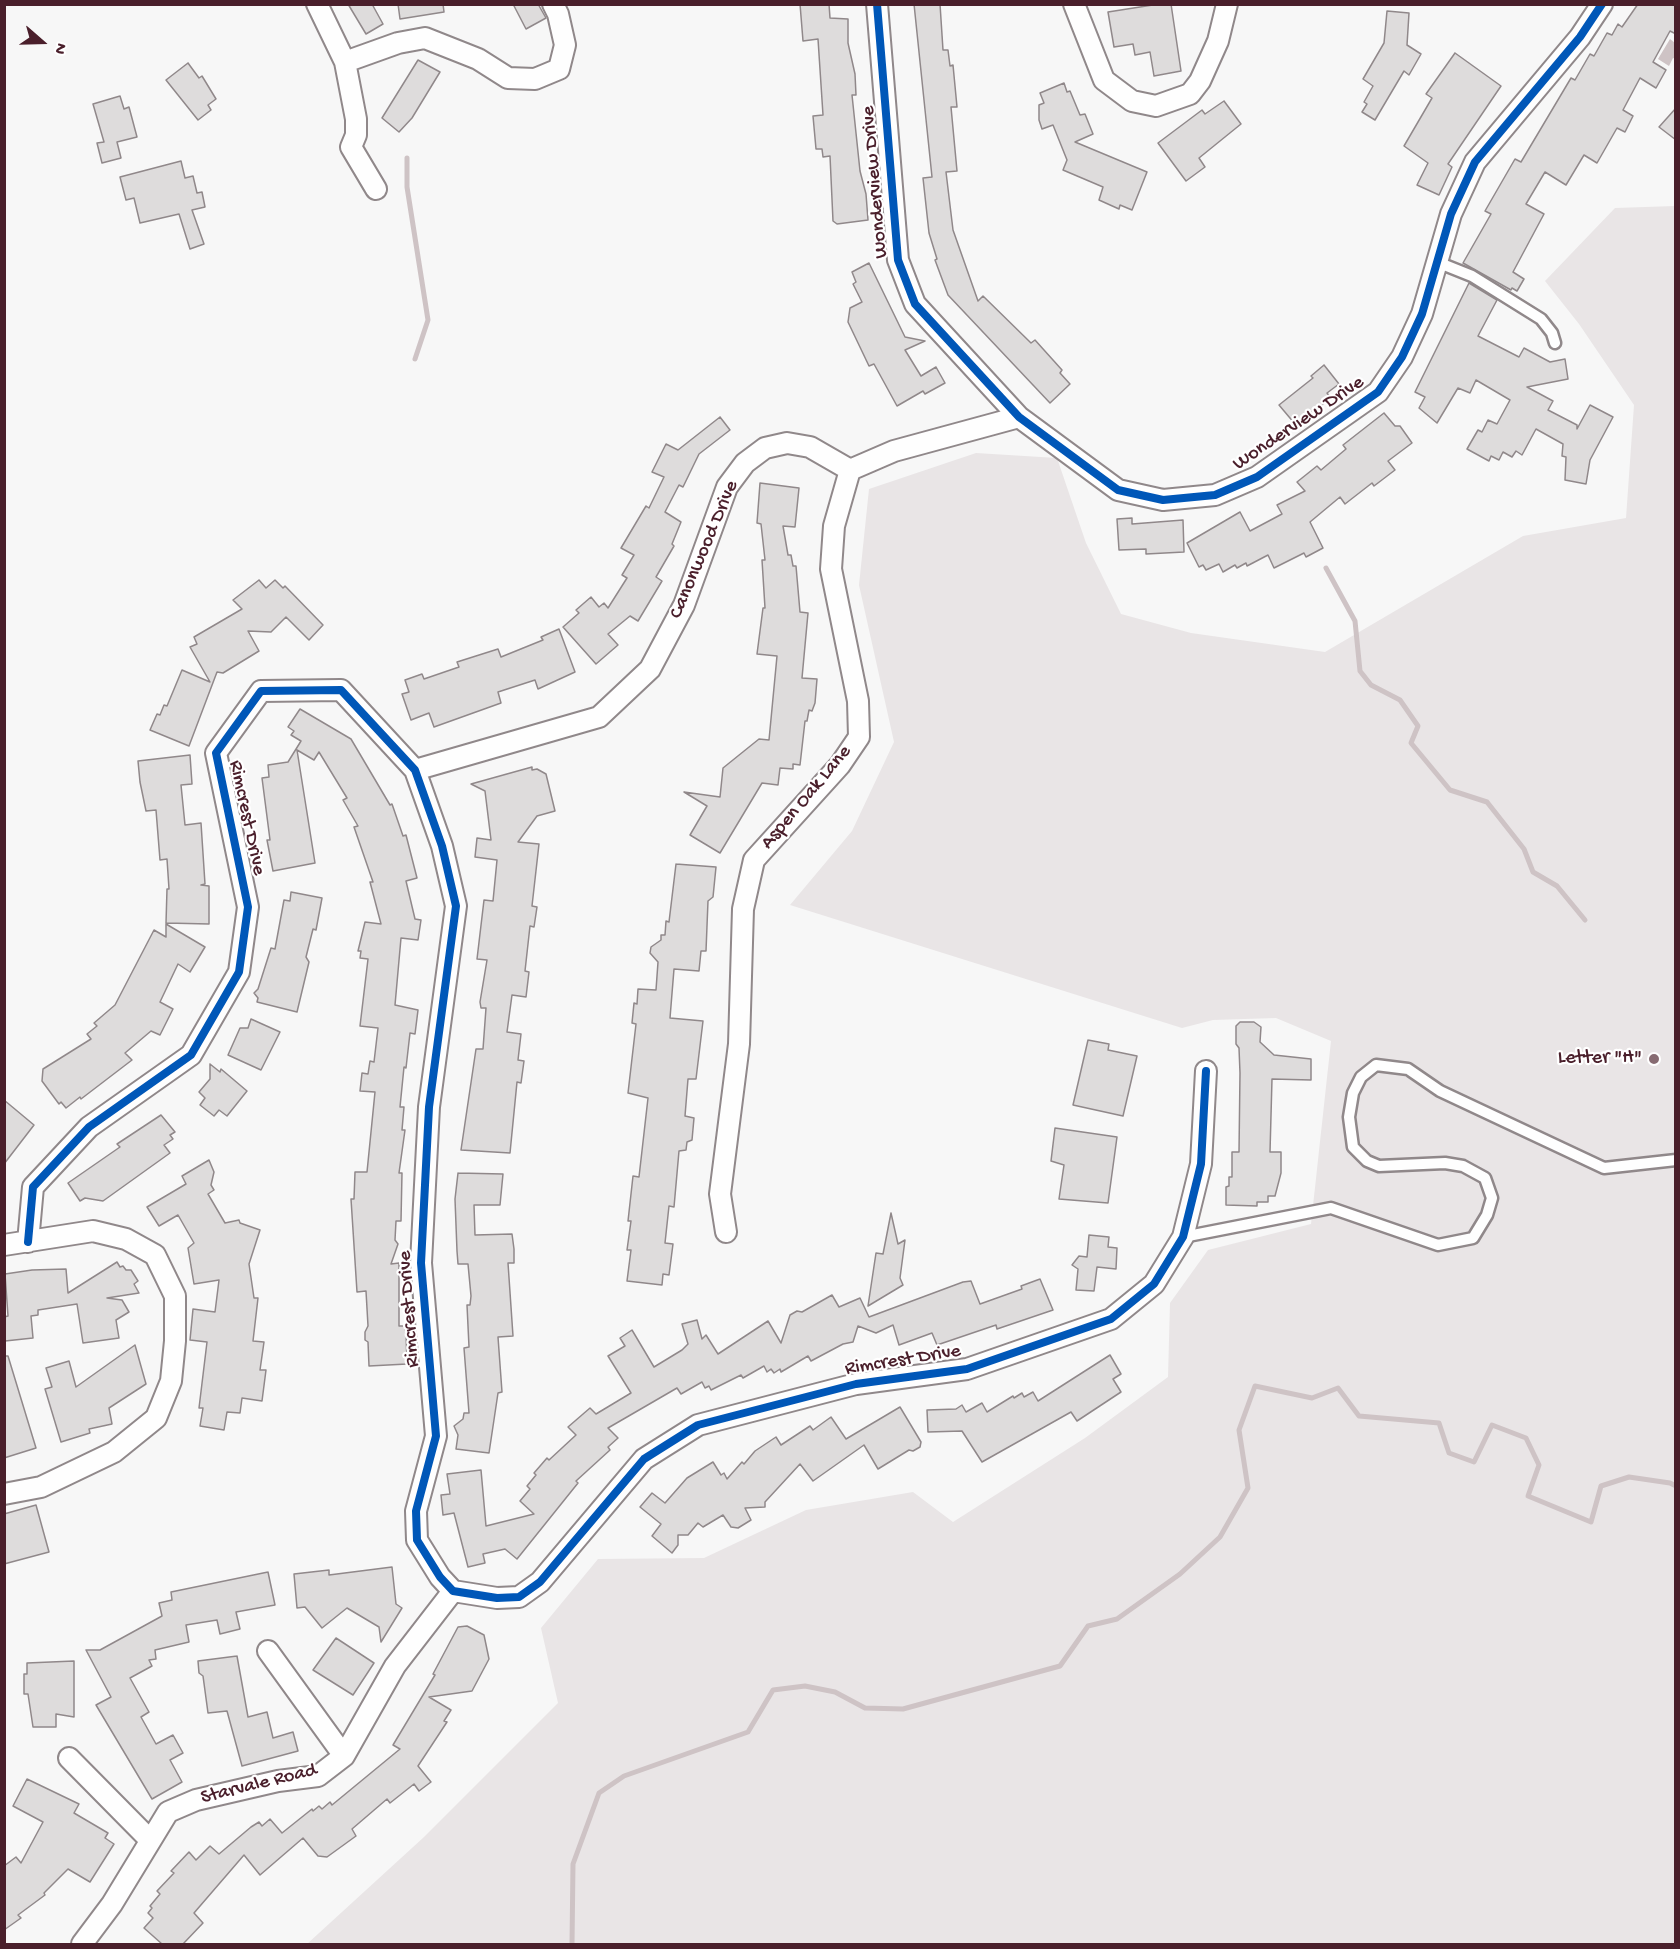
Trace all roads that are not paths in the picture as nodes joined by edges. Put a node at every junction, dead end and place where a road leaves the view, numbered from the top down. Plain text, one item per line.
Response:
1 (317, 4) edge
2 (553, 4) edge
3 (877, 4) edge
4 (1074, 4) edge
5 (1227, 4) edge
6 (1602, 4) edge
7 (345, 62) junction
8 (376, 189) dead end
9 (1437, 262) junction
10 (1555, 343) dead end
11 (1019, 417) junction
12 (850, 470) junction
13 (415, 770) junction
14 (1206, 1071) dead end
15 (1676, 1160) edge
16 (726, 1232) dead end
17 (1182, 1237) junction
18 (28, 1242) junction
19 (4, 1245) edge
20 (4, 1494) edge
21 (453, 1591) junction
22 (268, 1651) dead end
23 (344, 1756) junction
24 (69, 1758) dead end
25 (150, 1840) junction
26 (82, 1944) edge

1 - 7 street
2 - 7 street
3 - 11 street, Wonderview Drive
4 - 5 street
6 - 9 street, Wonderview Drive
7 - 8 street
9 - 10 lane
9 - 11 street, Wonderview Drive
11 - 12 street
12 - 13 street, Canonwood Drive
12 - 16 street, Aspen Oak Lane
13 - 18 street, Rimcrest Drive
13 - 21 street, Rimcrest Drive
14 - 17 street, Rimcrest Drive
15 - 17 lane
17 - 21 street, Rimcrest Drive
18 - 19 street
18 - 20 street
21 - 23 street, Starvale Road
22 - 23 street
23 - 25 street, Starvale Road
24 - 25 street
25 - 26 street, Starvale Road

